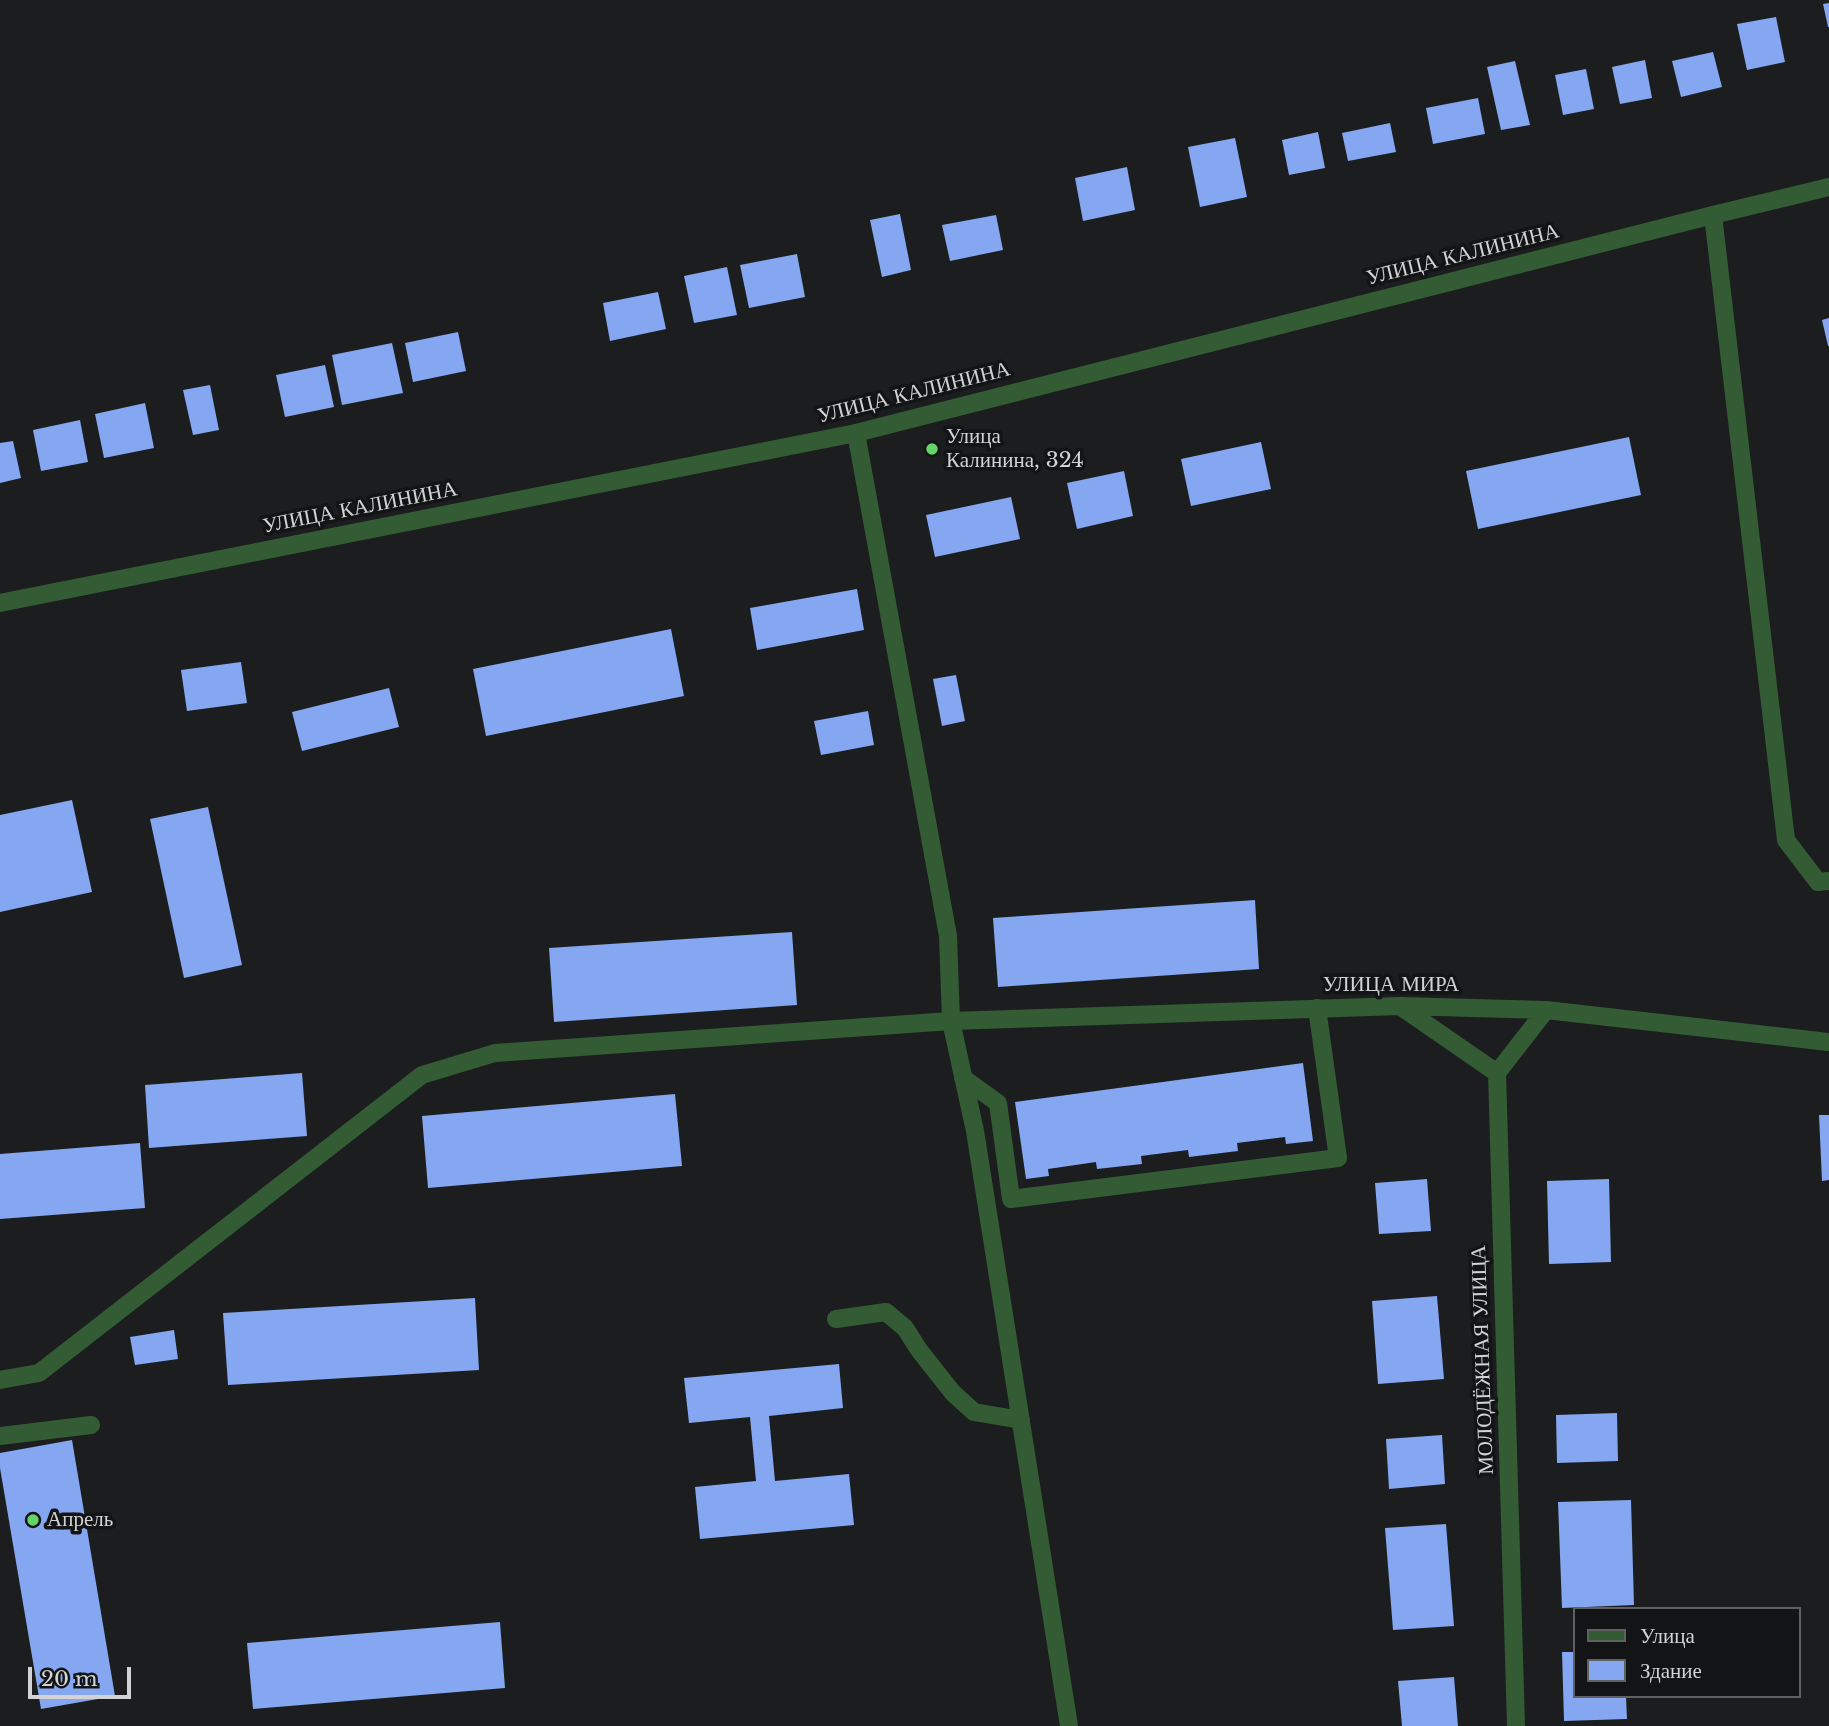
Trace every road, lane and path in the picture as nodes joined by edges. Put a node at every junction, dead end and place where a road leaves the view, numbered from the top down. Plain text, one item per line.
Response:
1 (1829, 187) edge
2 (1713, 215) junction
3 (856, 433) junction
4 (0, 603) edge
5 (1829, 881) edge
6 (1400, 1006) junction
7 (1317, 1008) junction
8 (1546, 1010) junction
9 (951, 1021) junction
10 (1829, 1042) edge
11 (1497, 1073) junction
12 (963, 1078) junction
13 (836, 1319) dead end
14 (0, 1380) edge
15 (1021, 1420) junction
16 (90, 1425) dead end
17 (0, 1436) edge
18 (1069, 1726) edge
19 (1516, 1726) edge

1 - 2 street, УЛИЦА КАЛИНИНА
2 - 3 street, УЛИЦА КАЛИНИНА
2 - 5 street
3 - 4 street, УЛИЦА КАЛИНИНА
3 - 9 street
6 - 7 street, УЛИЦА МИРА
6 - 8 street, УЛИЦА МИРА
6 - 11 street
7 - 9 street, УЛИЦА МИРА
7 - 12 street
8 - 10 street, УЛИЦА МИРА
8 - 11 street
9 - 12 street
9 - 14 street, УЛИЦА МИРА
11 - 19 street, МОЛОДЁЖНАЯ УЛИЦА
12 - 15 street
13 - 15 street
15 - 18 street
16 - 17 street

